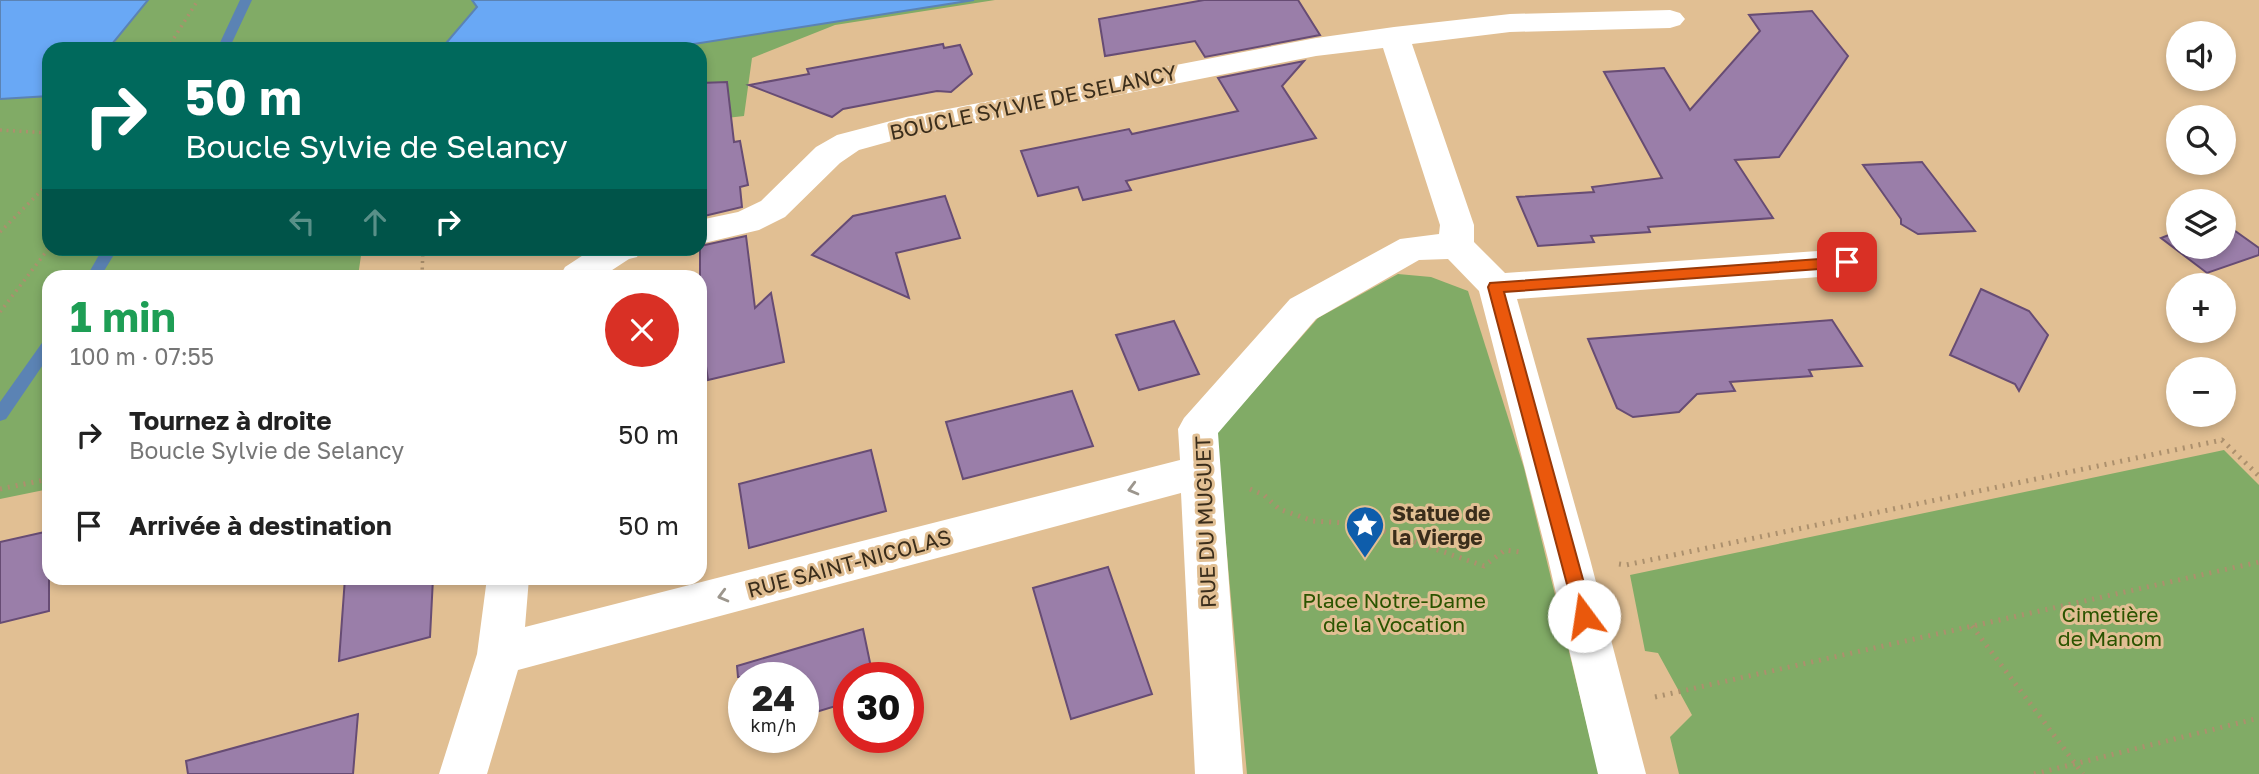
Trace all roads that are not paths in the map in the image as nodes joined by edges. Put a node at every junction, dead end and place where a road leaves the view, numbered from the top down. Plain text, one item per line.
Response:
1 (1670, 19) dead end
2 (1394, 36) junction
3 (707, 231) edge
4 (1456, 246) junction
5 (608, 256) edge
6 (1847, 262) dead end
7 (587, 270) edge
8 (1496, 287) junction
9 (1199, 472) junction
10 (507, 585) edge
11 (500, 654) junction
12 (463, 774) edge
13 (1219, 774) edge
14 (1622, 774) edge

1 - 2 street, BOUCLE SYLVIE DE SELANCY
2 - 3 street, BOUCLE SYLVIE DE SELANCY
2 - 4 street
4 - 8 street
4 - 9 street, RUE DU MUGUET
5 - 7 street
6 - 8 street
8 - 14 street
9 -> 11 street, RUE SAINT-NICOLAS
9 - 13 street, RUE DU MUGUET
10 - 11 street
11 - 12 street

